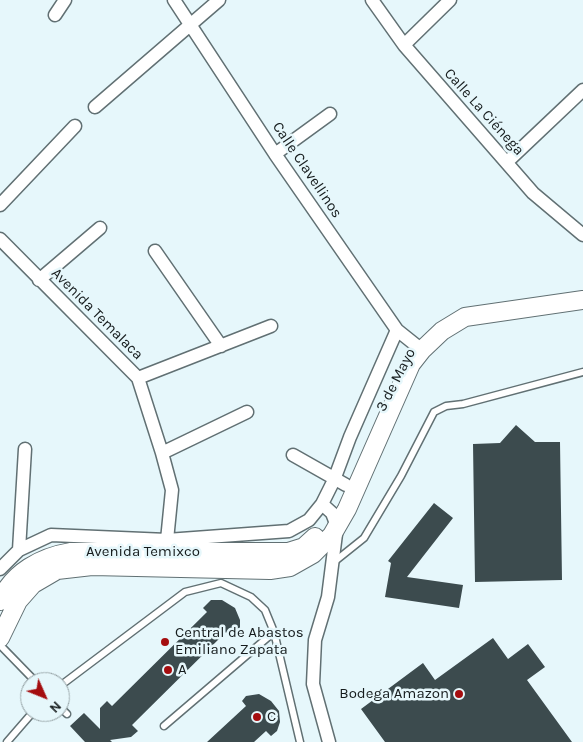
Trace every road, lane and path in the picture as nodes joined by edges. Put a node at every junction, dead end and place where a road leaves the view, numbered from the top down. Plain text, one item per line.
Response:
1 (65, 0) edge
2 (174, 0) edge
3 (219, 0) edge
4 (372, 0) edge
5 (450, 0) edge
6 (56, 15) dead end
7 (191, 24) junction
8 (404, 45) junction
9 (583, 90) edge
10 (95, 107) dead end
11 (330, 114) dead end
12 (75, 126) dead end
13 (275, 154) junction
14 (507, 162) junction
15 (0, 205) edge
16 (100, 228) dead end
17 (583, 235) edge
18 (0, 239) edge
19 (155, 251) dead end
20 (39, 280) junction
21 (583, 290) edge
22 (583, 300) edge
23 (271, 326) dead end
24 (397, 330) junction
25 (221, 346) junction
26 (418, 346) junction
27 (583, 372) edge
28 (138, 378) junction
29 (247, 412) dead end
30 (25, 449) dead end
31 (162, 453) junction
32 (292, 455) dead end
33 (340, 482) junction
34 (330, 514) junction
35 (167, 540) junction
36 (304, 547) joint
37 (19, 550) junction
38 (333, 563) junction
39 (0, 569) edge
40 (0, 601) edge
41 (274, 632) junction
42 (0, 638) edge
43 (0, 645) edge
44 (26, 672) edge
45 (70, 678) edge
46 (24, 722) edge
47 (164, 726) dead end
48 (298, 741) edge
49 (7, 742) edge
50 (329, 742) edge

1 - 6 street
2 - 7 street, Calle Clavellinos
3 - 7 street
4 - 8 street, Calle La Ciénega
5 - 8 street
7 - 10 street
7 - 13 street, Calle Clavellinos
8 - 14 street, Calle La Ciénega
9 - 14 street
11 - 13 street
12 - 15 street
13 - 24 street, Calle Clavellinos
14 - 17 street, Calle La Ciénega
16 - 20 street
18 - 20 street, Avenida Temalaca
19 - 25 street
20 - 28 street, Avenida Temalaca
21 - 26 main road, 3 de Mayo
22 - 26 main road
23 - 25 street
24 - 26 street, Calle Clavellinos
24 - 33 street
25 - 28 street
26 - 33 main road, 3 de Mayo
26 - 34 main road
27 - 38 lane
28 - 31 street, Avenida Temalaca
29 - 31 street
30 - 37 street
31 - 35 street, Avenida Temalaca
32 - 33 street
33 - 34 main road, 3 de Mayo
34 - 35 street
34 - 36 main road, 3 de Mayo
34 - 38 street
34 - 42 main road
35 - 37 street
36 - 40 main road, Avenida Temixco
37 - 39 street
38 - 50 street
41 - 45 lane
41 - 47 lane
41 - 48 lane
43 - 44 lane
46 - 49 lane

